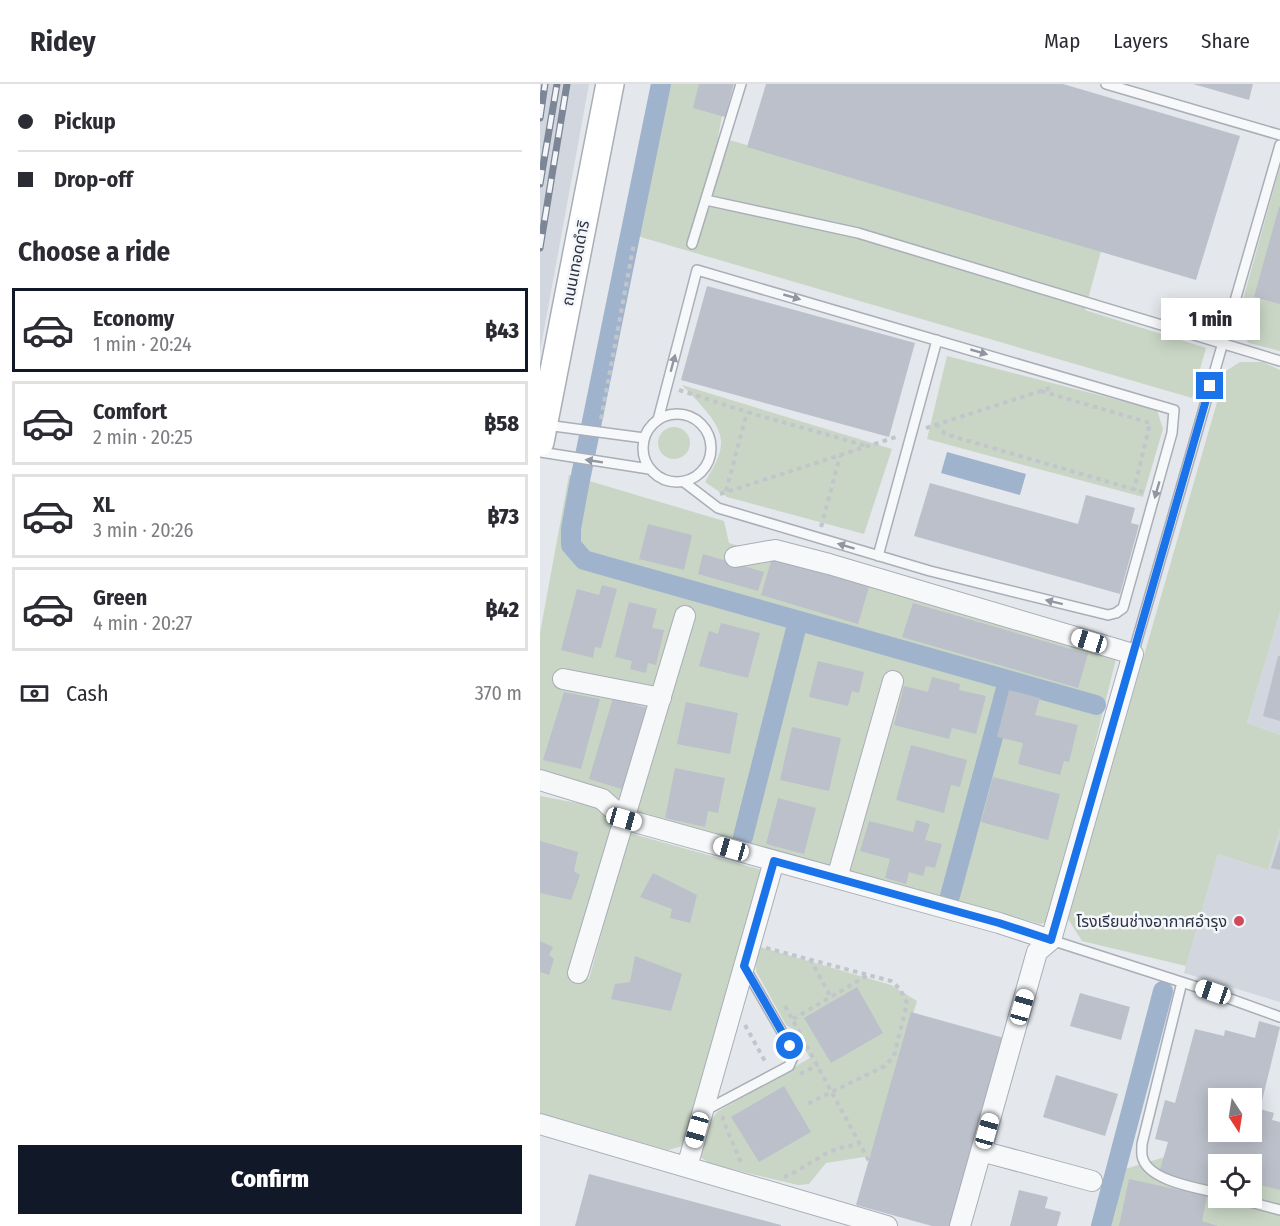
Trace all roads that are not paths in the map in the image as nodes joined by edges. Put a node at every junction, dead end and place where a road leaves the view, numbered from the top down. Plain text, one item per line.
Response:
1 (610, 84) edge
2 (741, 84) edge
3 (1106, 84) edge
4 (1280, 135) edge
5 (1280, 144) edge
6 (706, 200) junction
7 (692, 244) dead end
8 (937, 340) junction
9 (1222, 344) junction
10 (1280, 361) edge
11 (658, 420) junction
12 (542, 433) edge
13 (644, 438) junction
14 (540, 452) edge
15 (649, 469) junction
16 (684, 482) junction
17 (878, 556) junction
18 (735, 557) dead end
19 (685, 616) dead end
20 (1133, 654) junction
21 (563, 680) dead end
22 (892, 681) dead end
23 (661, 698) junction
24 (540, 780) edge
25 (624, 819) junction
26 (774, 861) junction
27 (837, 878) junction
28 (1051, 940) junction
29 (744, 966) junction
30 (578, 973) dead end
31 (1182, 982) junction
32 (1280, 1017) edge
33 (702, 1112) junction
34 (540, 1124) edge
35 (981, 1151) junction
36 (687, 1167) junction
37 (1092, 1181) dead end
38 (1208, 1190) edge
39 (1262, 1205) edge
40 (1280, 1210) edge
41 (887, 1226) edge
42 (960, 1226) edge

1 - 12 street, ถนนเทอดดำริ
2 - 6 lane
3 - 4 lane
5 - 9 lane
6 - 7 lane
6 - 9 lane
11 -> 8 lane
8 - 17 lane
8 -> 17 lane
9 - 10 lane
9 - 20 lane
11 - 13 lane
11 - 16 lane
12 - 13 lane
13 - 15 lane
15 -> 14 lane
15 - 16 lane
17 -> 16 lane
18 - 20 street
19 - 23 street
20 - 28 street
21 - 23 street
22 - 27 street
23 - 25 street
24 - 25 street
25 - 26 street
25 - 30 street
26 - 27 street
26 - 29 street
27 - 28 street
28 - 31 lane
28 - 35 street
29 - 33 street
29 - 33 lane
31 - 32 lane
31 - 38 lane
33 - 36 street
34 - 36 street
35 - 37 street
35 - 42 street
36 - 41 street
39 - 40 lane

